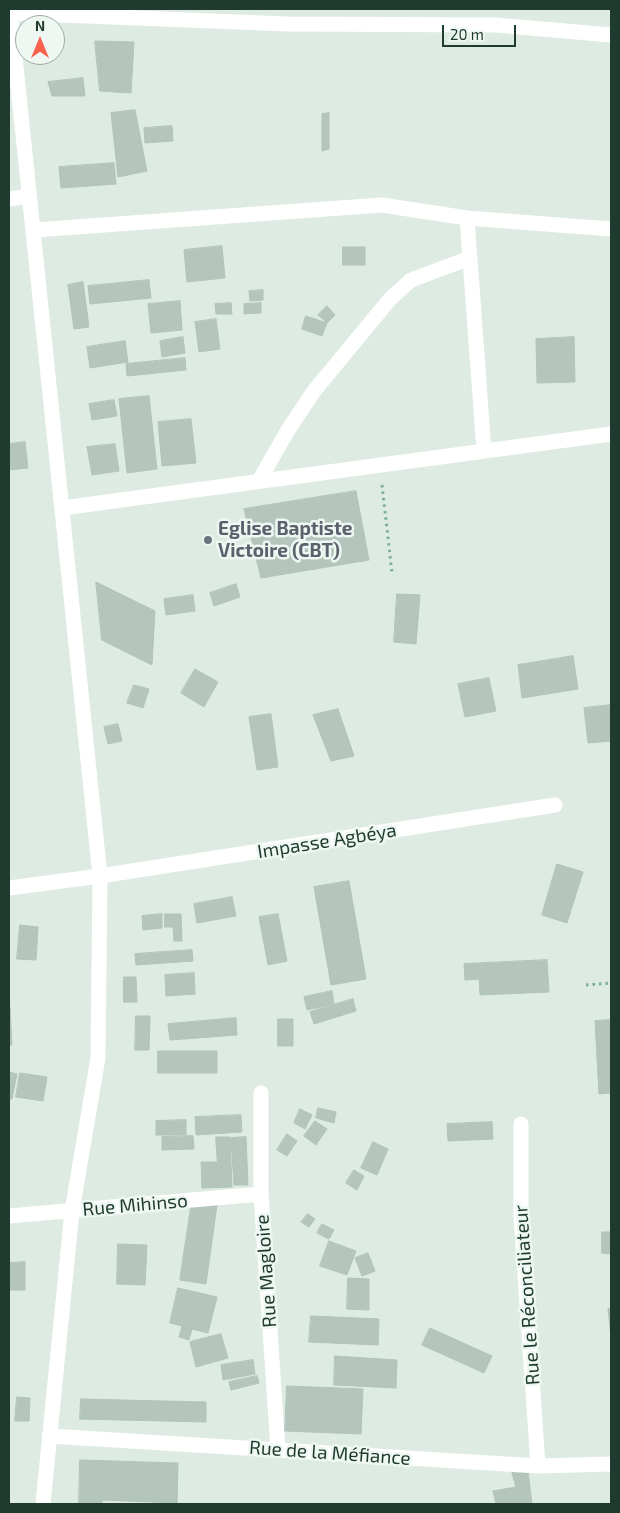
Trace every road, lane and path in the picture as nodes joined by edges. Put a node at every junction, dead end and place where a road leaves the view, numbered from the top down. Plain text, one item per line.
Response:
1 (11, 11) edge
2 (286, 16) edge
3 (611, 35) edge
4 (29, 196) junction
5 (9, 199) edge
6 (468, 218) junction
7 (611, 229) edge
8 (34, 230) junction
9 (470, 258) junction
10 (611, 434) edge
11 (484, 451) junction
12 (380, 465) junction
13 (259, 481) junction
14 (62, 508) junction
15 (392, 573) dead end
16 (555, 805) dead end
17 (100, 876) junction
18 (9, 888) edge
19 (611, 983) edge
20 (586, 985) dead end
21 (261, 1093) dead end
22 (521, 1124) dead end
23 (261, 1194) junction
24 (72, 1211) junction
25 (9, 1216) edge
26 (49, 1436) junction
27 (278, 1450) junction
28 (611, 1464) edge
29 (538, 1466) junction
30 (43, 1504) edge

1 - 2 street
1 - 4 street
2 - 3 street
4 - 5 street
4 - 8 street
6 - 7 street
6 - 8 street
6 - 9 street
8 - 14 street
9 - 11 street
9 - 13 street
10 - 11 street
11 - 12 street
12 - 13 street
12 - 15 path
13 - 14 street
14 - 17 street
16 - 17 street, Impasse Agbéya
17 - 18 street, Impasse Agbéya
17 - 24 street
19 - 20 path
21 - 23 street, Rue Magloire
22 - 29 street, Rue le Réconciliateur
23 - 24 street, Rue Mihinso
23 - 27 street, Rue Magloire
24 - 25 street, Rue Mihinso
24 - 26 street
26 - 27 street, Rue de la Méfiance
26 - 30 street
27 - 29 street, Rue de la Méfiance
28 - 29 street, Rue de la Méfiance

